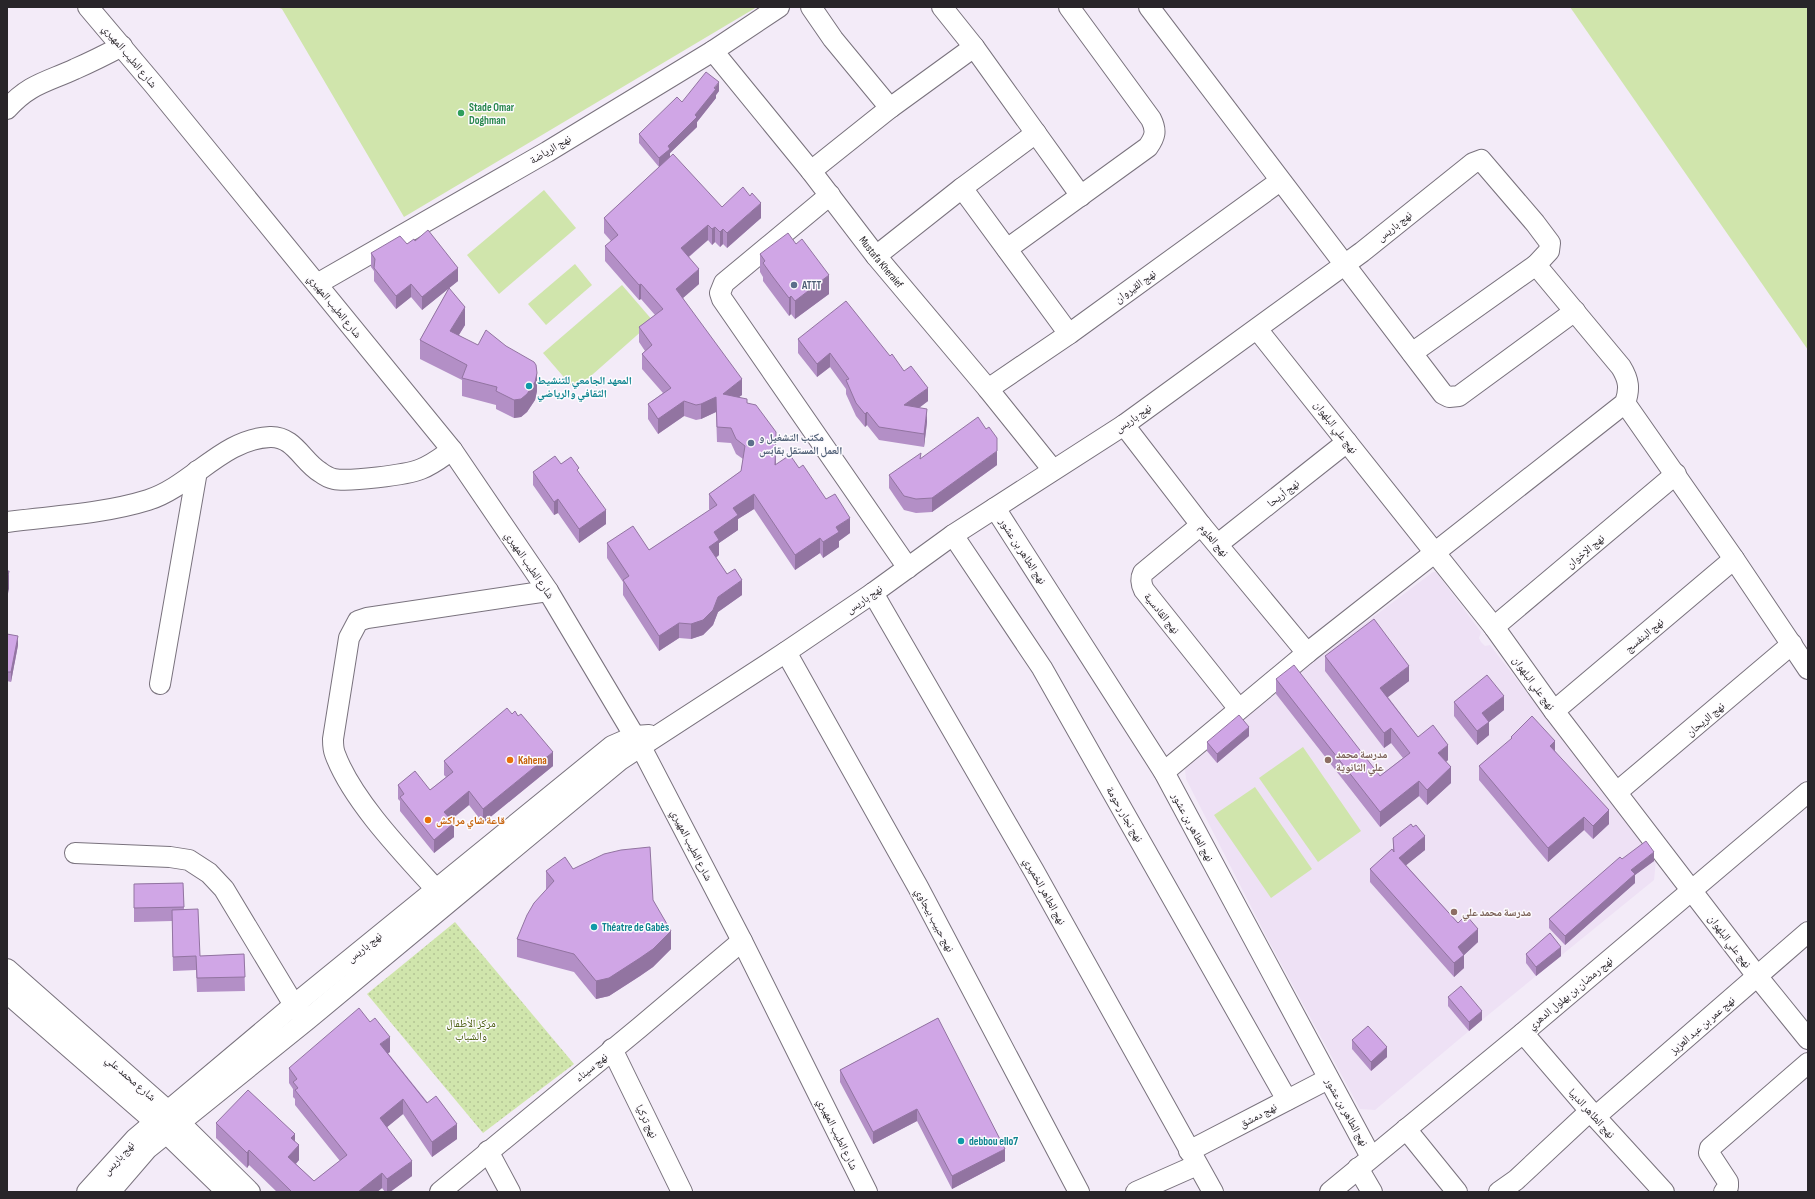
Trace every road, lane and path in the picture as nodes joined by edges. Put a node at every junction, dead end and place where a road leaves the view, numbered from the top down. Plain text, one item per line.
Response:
1 (88, 7) edge
2 (779, 7) edge
3 (811, 7) edge
4 (1069, 7) edge
5 (1149, 7) edge
6 (952, 10) edge
7 (122, 46) junction
8 (974, 47) junction
9 (713, 51) junction
10 (890, 108) junction
11 (7, 109) edge
12 (1036, 134) junction
13 (811, 170) junction
14 (1280, 181) junction
15 (962, 188) junction
16 (830, 195) junction
17 (1080, 196) junction
18 (1007, 249) junction
19 (876, 256) junction
20 (1344, 265) junction
21 (1536, 265) junction
22 (317, 284) junction
23 (1575, 311) junction
24 (1258, 329) junction
25 (1069, 334) junction
26 (1412, 353) junction
27 (988, 389) junction
28 (1625, 403) junction
29 (1124, 425) junction
30 (1347, 442) junction
31 (452, 450) junction
32 (1053, 470) junction
33 (197, 471) junction
34 (1676, 474) junction
35 (995, 508) junction
36 (7, 522) edge
37 (1201, 525) junction
38 (953, 535) junction
39 (1218, 544) junction
40 (1434, 552) junction
41 (1734, 559) junction
42 (908, 568) junction
43 (548, 591) junction
44 (873, 593) junction
45 (1494, 627) junction
46 (1792, 644) junction
47 (786, 652) junction
48 (1306, 653) junction
49 (1808, 670) edge
50 (160, 684) dead end
51 (1239, 709) junction
52 (1554, 711) junction
53 (638, 741) junction
54 (1164, 772) junction
55 (1617, 792) junction
56 (1808, 792) edge
57 (75, 853) dead end
58 (1692, 891) junction
59 (442, 896) junction
60 (1808, 932) edge
61 (742, 941) junction
62 (7, 969) edge
63 (1757, 976) junction
64 (7, 993) edge
65 (294, 1005) junction
66 (307, 1020) junction
67 (1523, 1033) junction
68 (1808, 1039) edge
69 (612, 1049) junction
70 (1808, 1063) edge
71 (1328, 1079) junction
72 (1286, 1100) junction
73 (1592, 1114) junction
74 (168, 1122) junction
75 (1406, 1129) junction
76 (488, 1152) junction
77 (1193, 1158) junction
78 (1365, 1163) junction
79 (1521, 1186) edge
80 (88, 1192) edge
81 (110, 1192) edge
82 (227, 1192) edge
83 (250, 1192) edge
84 (440, 1192) edge
85 (510, 1192) edge
86 (682, 1192) edge
87 (867, 1192) edge
88 (1079, 1192) edge
89 (1136, 1192) edge
90 (1213, 1192) edge
91 (1330, 1192) edge
92 (1372, 1192) edge
93 (1457, 1192) edge
94 (1499, 1192) edge
95 (1664, 1192) edge
96 (1724, 1192) edge

1 - 7 street, شارع الطيب المهيري
2 - 9 street, نهج الرياضة
3 - 10 street
4 - 17 street
5 - 14 street
6 - 8 street
7 - 11 street
7 - 22 street, شارع الطيب المهيري
8 - 10 street
8 - 12 street
9 - 13 street, Mustafa Kheraief
9 - 22 street, نهج الرياضة
10 - 13 street
12 - 15 street
12 - 17 street
13 - 16 street, Mustafa Kheraief
14 - 20 street
14 - 25 street, نهج القيروان
15 - 18 street
15 - 19 street
16 - 19 street, Mustafa Kheraief
16 - 42 street
17 - 18 street
18 - 25 street
19 - 27 street, Mustafa Kheraief
20 - 21 street, نهج باريس
20 - 24 street, نهج باريس
20 - 26 street
21 - 23 street
21 - 26 street
22 - 31 street, شارع الطيب المهيري
23 - 26 street
23 - 28 street
24 - 29 street, نهج باريس
24 - 30 street, نهج علي البلهوان
25 - 27 street, نهج القيروان
27 - 32 street, Mustafa Kheraief
28 - 34 street
28 - 40 street
29 - 32 street, نهج باريس
29 - 37 street, نهج العلوم
30 - 39 street, نهج أريحا
30 - 40 street, نهج علي البلهوان
31 - 33 street
31 - 43 street, شارع الطيب المهيري
32 - 35 street, نهج باريس
33 - 36 street
33 - 50 street
34 - 41 street
34 - 45 street, نهج الإخوان
35 - 38 street, نهج باريس
35 - 54 street, نهج الطاهر بن عشور
37 - 39 street, نهج العلوم
37 - 51 street, نهج القادسية
38 - 42 street, نهج باريس
38 - 72 street, نهج نجار رحومة
39 - 48 street, نهج العلوم
40 - 45 street, نهج علي البلهوان
40 - 48 street
41 - 46 street
41 - 52 street, نهج البنفسج
42 - 44 street, نهج باريس
43 - 53 street, شارع الطيب المهيري
43 - 59 street
44 - 47 street, نهج باريس
44 - 77 street, نهج الطاهر الخميري
45 - 52 street, نهج علي البلهوان
46 - 49 street
46 - 55 street, نهج الريحان
47 - 53 street, نهج باريس
47 - 88 street, نهج حبيب بيجاوي
48 - 51 street
51 - 54 street
52 - 55 street, نهج علي البلهوان
53 - 59 street, نهج باريس
53 - 61 street, شارع الطيب المهيري
54 - 71 street, نهج الطاهر بن عشور
55 - 58 street, نهج علي البلهوان
56 - 58 street, نهج رمضان بن بهلول الدهري
57 - 65 street
58 - 63 street, نهج علي البلهوان
58 - 67 street, نهج رمضان بن بهلول الدهري
59 - 65 street, نهج باريس
59 - 66 street, نهج باريس
60 - 63 street, نهج عمر بن عبد العزيز
61 - 69 street, نهج سيناء
61 - 87 street, شارع الطيب المهيري
62 - 74 street, شارع محمد علي
63 - 68 street, نهج علي البلهوان
63 - 73 street, نهج عمر بن عبد العزيز
64 - 74 street, شارع محمد علي
65 - 66 street
65 - 74 street, نهج باريس
66 - 74 street, نهج باريس
67 - 73 street, نهج الطاهر الدبيا
67 - 75 street, نهج رمضان بن بهلول الدهري
69 - 76 street, نهج سيناء
69 - 86 street, نهج تركيا
70 - 96 street
71 - 72 street, نهج دمشق
71 - 78 street, نهج الطاهر بن عشور
72 - 77 street, نهج دمشق
73 - 79 street, نهج عمر بن عبد العزيز
73 - 95 street, نهج الطاهر الدبيا
74 - 80 street, نهج باريس
74 - 81 street, نهج باريس
74 - 82 street, شارع محمد علي
74 - 83 street, شارع محمد علي
75 - 78 street, نهج رمضان بن بهلول الدهري
75 - 93 street
76 - 84 street, نهج سيناء
76 - 85 street
77 - 89 street, نهج دمشق
77 - 90 street, نهج الطاهر الخميري
78 - 91 street, نهج رمضان بن بهلول الدهري
78 - 92 street, نهج الطاهر بن عشور
79 - 94 street, نهج عمر بن عبد العزيز

